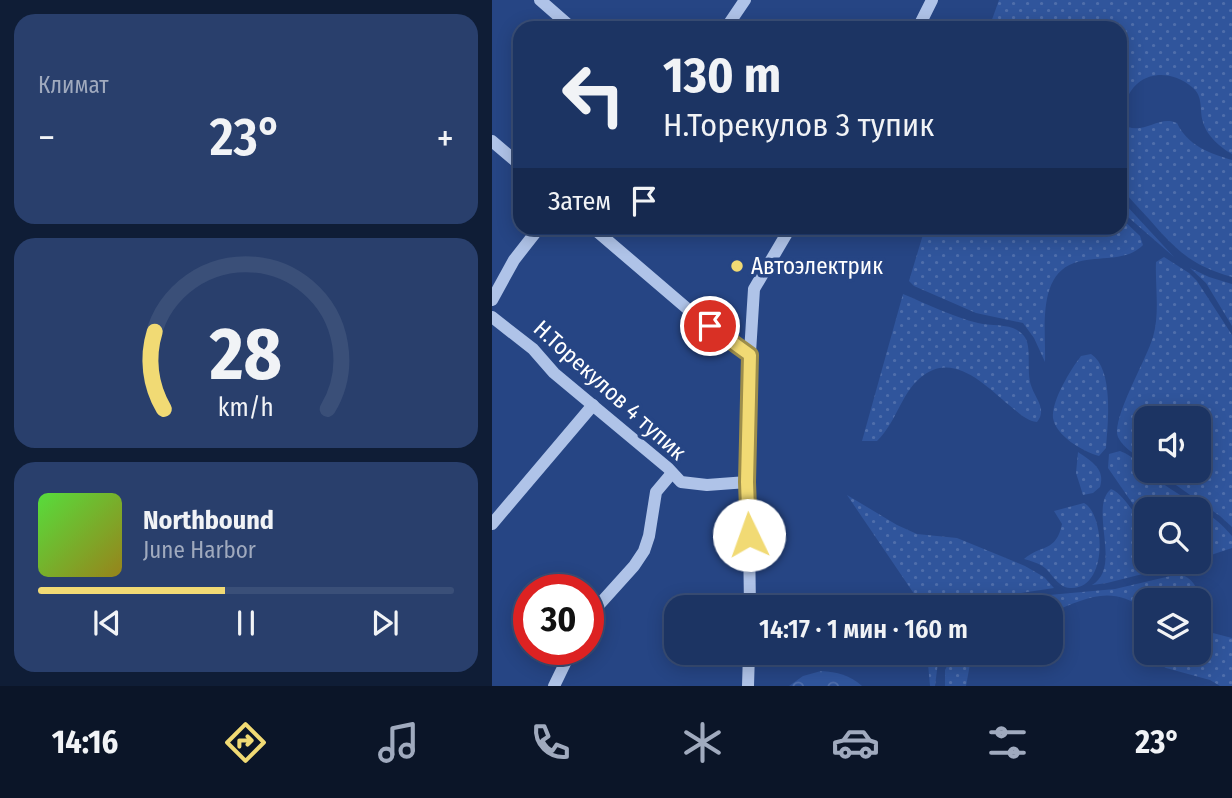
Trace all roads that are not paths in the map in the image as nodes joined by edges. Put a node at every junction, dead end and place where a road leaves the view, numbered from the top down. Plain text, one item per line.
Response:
1 (540, 0) edge
2 (745, 0) edge
3 (932, 0) edge
4 (564, 21) edge
5 (731, 21) edge
6 (922, 21) edge
7 (492, 141) edge
8 (513, 159) edge
9 (534, 235) edge
10 (601, 235) edge
11 (786, 235) edge
12 (492, 300) edge
13 (492, 317) edge
14 (750, 355) junction
15 (592, 405) junction
16 (672, 473) junction
17 (747, 482) junction
18 (492, 524) edge
19 (750, 595) edge
20 (604, 599) edge
21 (564, 665) edge
22 (749, 665) edge
23 (554, 686) edge
24 (748, 686) edge

1 - 4 street
2 - 5 street
3 - 6 street
7 - 8 street
9 - 12 street
10 - 14 street
11 - 14 street
13 - 15 street, Н.Торекулов 4 тупик
14 - 17 street
15 - 16 street, Н.Торекулов 4 тупик
15 - 18 street
16 - 17 street, Н.Торекулов 4 тупик
16 - 20 street
17 - 19 street
21 - 23 street
22 - 24 street

